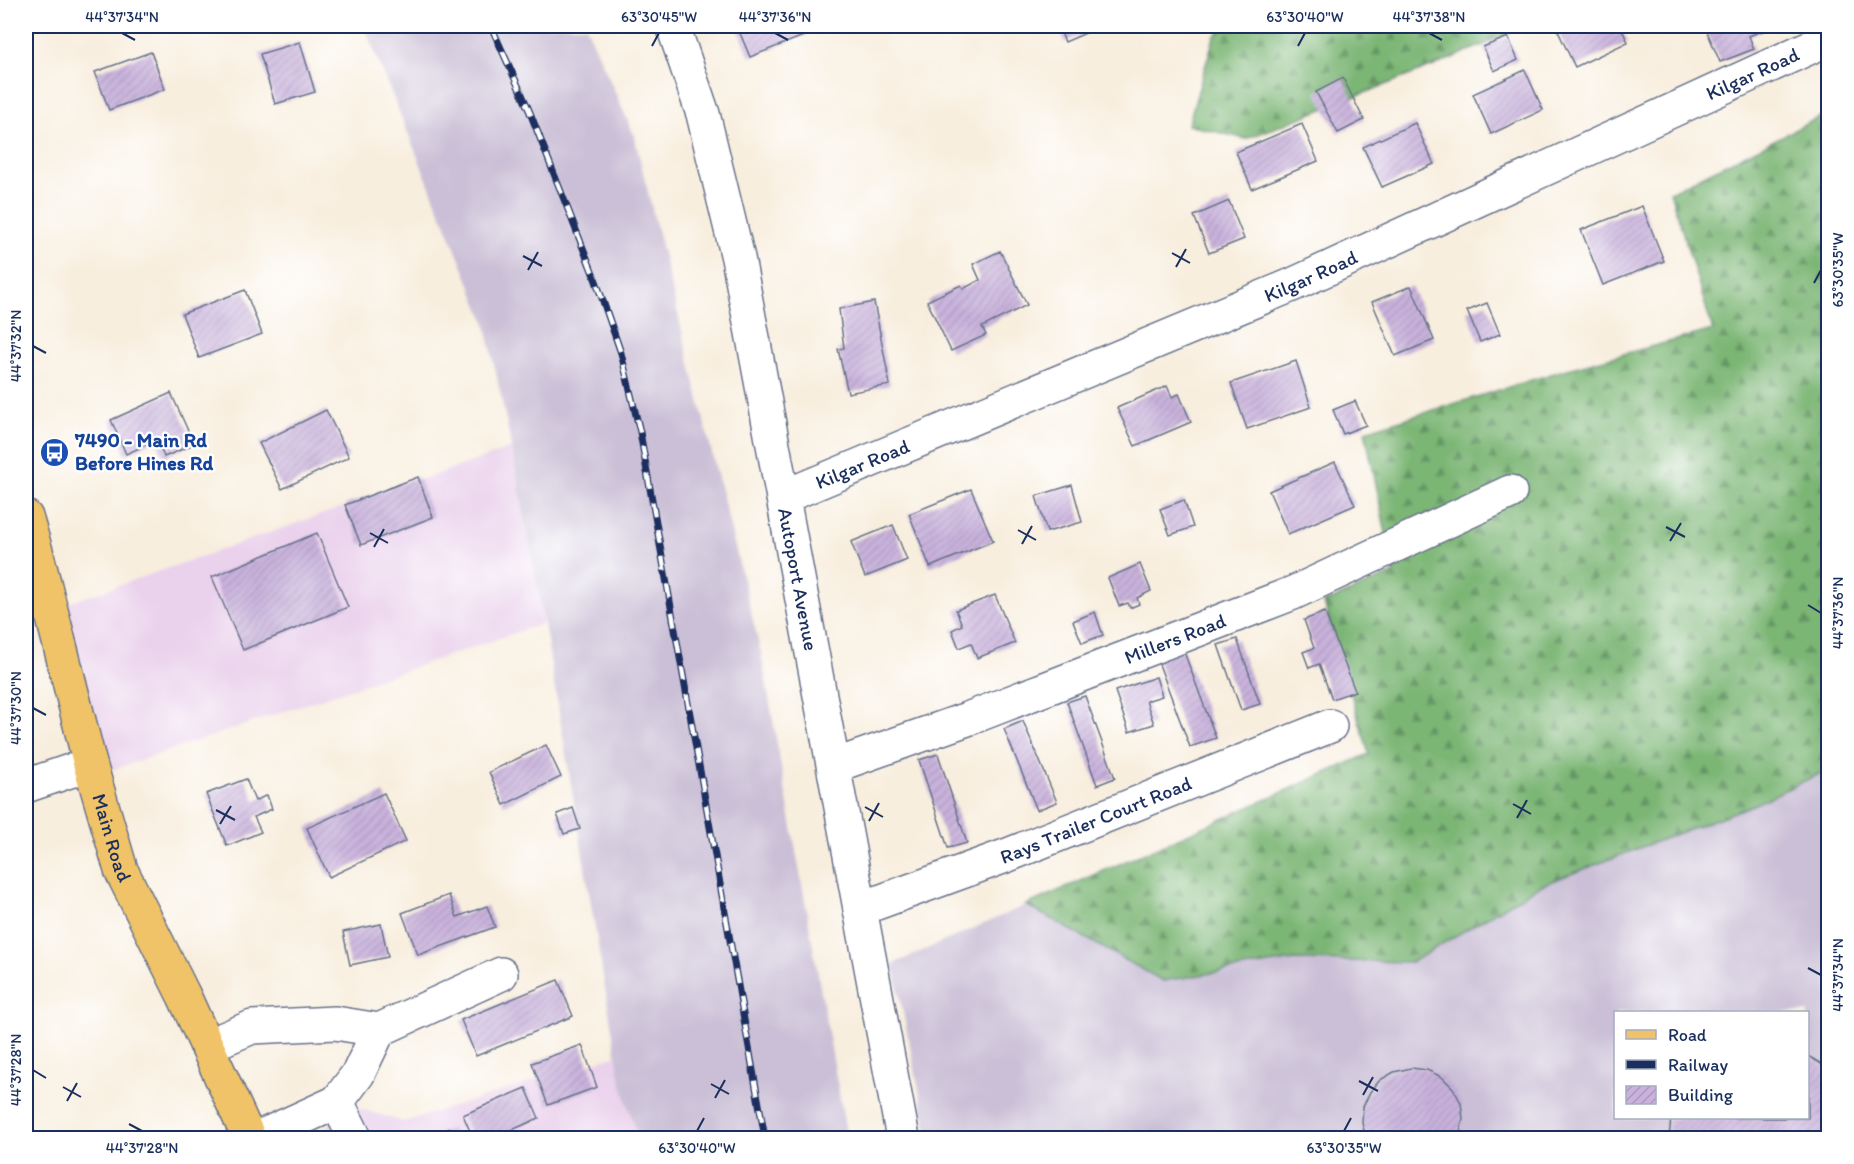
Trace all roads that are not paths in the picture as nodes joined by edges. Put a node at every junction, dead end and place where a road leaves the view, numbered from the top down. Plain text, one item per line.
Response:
1 (673, 26) edge
2 (1828, 39) edge
3 (1510, 492) dead end
4 (783, 498) junction
5 (26, 517) edge
6 (1330, 726) dead end
7 (90, 764) junction
8 (834, 766) junction
9 (26, 786) edge
10 (860, 909) junction
11 (501, 974) dead end
12 (378, 1030) junction
13 (207, 1047) junction
14 (337, 1102) junction
15 (249, 1138) edge
16 (258, 1138) edge
17 (355, 1138) edge
18 (903, 1138) edge

1 - 4 street, Autoport Avenue
2 - 4 street, Kilgar Road
3 - 8 street, Millers Road
4 - 8 street, Autoport Avenue
5 - 7 main road, Main Road
6 - 10 street, Rays Trailer Court Road
7 - 9 street
7 - 13 main road, Main Road
8 - 10 street, Autoport Avenue
10 - 18 street, Autoport Avenue
11 - 12 street
12 - 13 street
12 - 14 street
13 - 15 main road, Main Road
14 - 16 street
14 - 17 street

